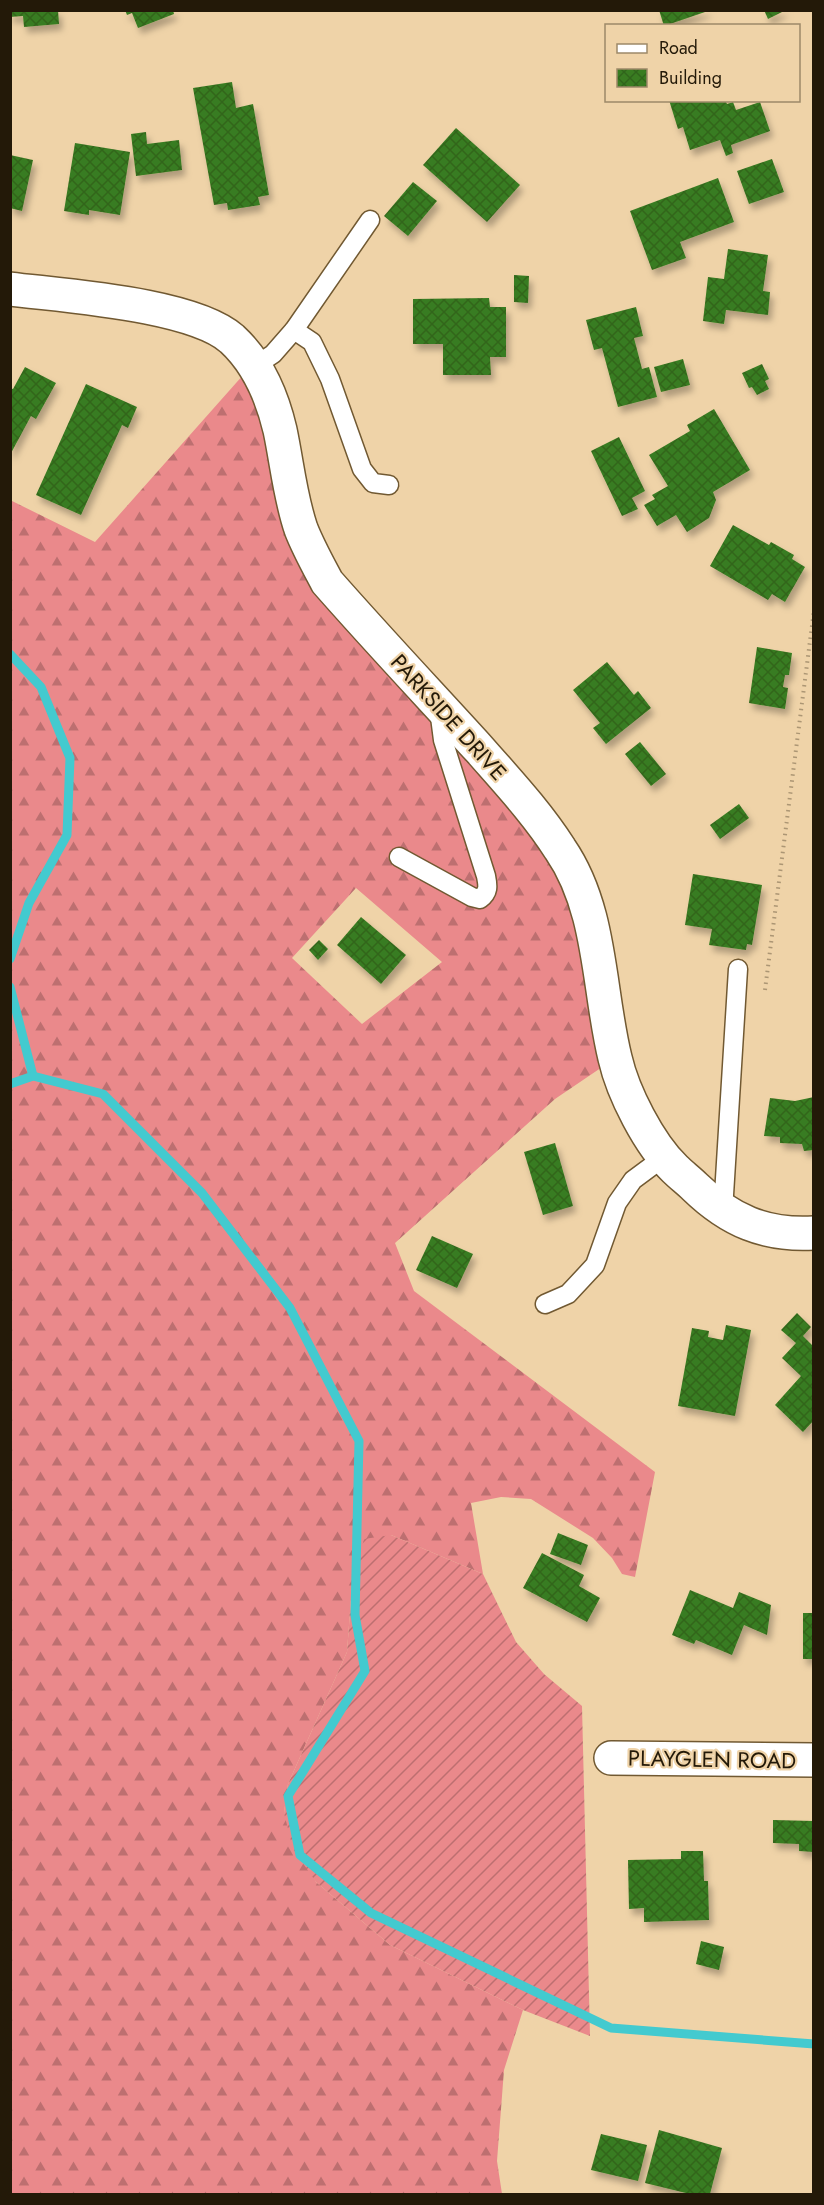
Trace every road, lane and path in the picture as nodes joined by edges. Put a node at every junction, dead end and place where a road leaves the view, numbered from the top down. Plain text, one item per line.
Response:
1 (370, 220) dead end
2 (10, 289) edge
3 (294, 330) junction
4 (255, 366) junction
5 (389, 485) dead end
6 (813, 610) edge
7 (439, 704) junction
8 (399, 857) dead end
9 (738, 969) dead end
10 (764, 1000) dead end
11 (664, 1157) junction
12 (723, 1211) junction
13 (813, 1233) edge
14 (545, 1304) dead end
15 (611, 1758) dead end
16 (813, 1760) edge

1 - 3 lane
2 - 4 street, PARKSIDE DRIVE
3 - 4 lane
3 - 5 lane
4 - 7 street, PARKSIDE DRIVE
6 - 10 path
7 - 8 lane
7 - 11 street, PARKSIDE DRIVE
9 - 12 lane
11 - 12 street, PARKSIDE DRIVE
11 - 14 lane
12 - 13 street, PARKSIDE DRIVE
15 - 16 street, PLAYGLEN ROAD

